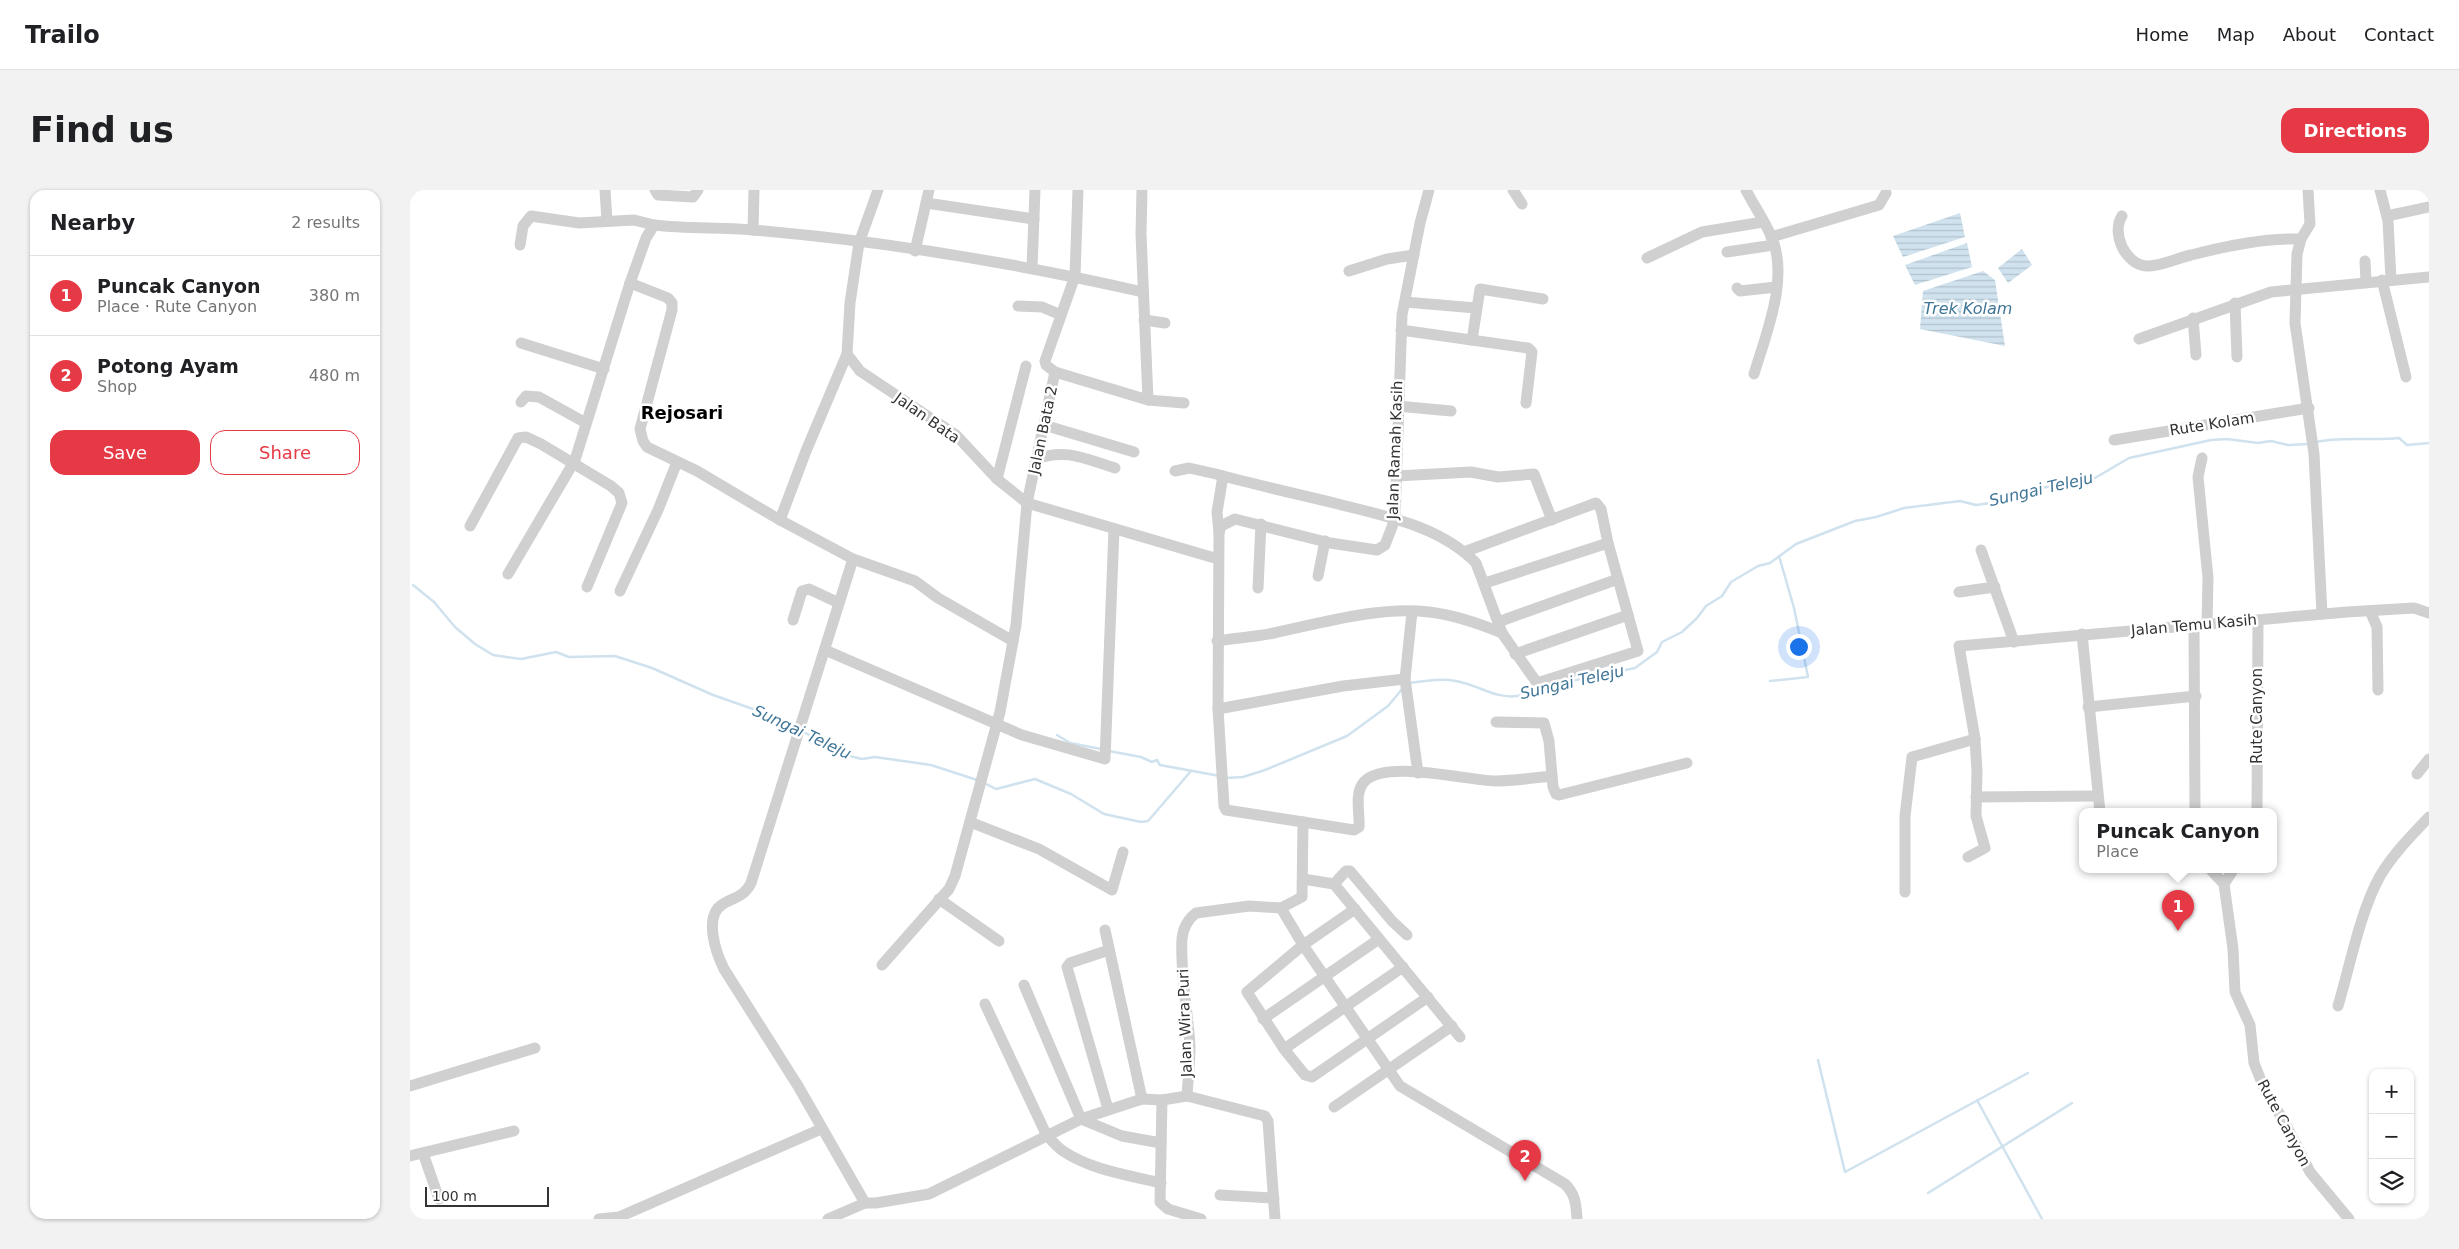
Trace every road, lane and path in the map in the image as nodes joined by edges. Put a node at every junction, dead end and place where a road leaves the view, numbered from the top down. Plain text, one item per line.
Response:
1 (604, 190) edge
2 (655, 190) edge
3 (698, 190) edge
4 (754, 190) edge
5 (878, 190) edge
6 (929, 190) edge
7 (1035, 190) edge
8 (1078, 190) edge
9 (1142, 190) edge
10 (1430, 190) edge
11 (1513, 190) edge
12 (1746, 190) edge
13 (2308, 190) edge
14 (2380, 190) edge
15 (1886, 193) dead end
16 (926, 203) junction
17 (1522, 204) dead end
18 (2429, 207) edge
19 (2122, 216) dead end
20 (2387, 216) junction
21 (1034, 219) junction
22 (607, 221) junction
23 (1763, 222) junction
24 (654, 225) junction
25 (753, 230) junction
26 (2301, 239) junction
27 (1772, 241) junction
28 (859, 243) junction
29 (520, 245) dead end
30 (916, 250) junction
31 (1727, 252) dead end
32 (1414, 254) junction
33 (1647, 258) dead end
34 (2364, 262) dead end
35 (1032, 268) junction
36 (1349, 270) dead end
37 (1075, 276) junction
38 (2429, 277) edge
39 (2387, 280) junction
40 (2366, 282) junction
41 (630, 283) junction
42 (1776, 287) junction
43 (1737, 288) dead end
44 (2295, 289) junction
45 (1143, 292) junction
46 (1543, 299) dead end
47 (1405, 302) junction
48 (2236, 304) junction
49 (1018, 306) dead end
50 (1476, 308) junction
51 (1061, 315) junction
52 (2193, 318) junction
53 (1144, 320) junction
54 (1165, 323) dead end
55 (1401, 330) junction
56 (2139, 339) dead end
57 (1472, 340) junction
58 (521, 343) dead end
59 (847, 354) junction
60 (2196, 355) dead end
61 (2237, 357) dead end
62 (1026, 366) dead end
63 (604, 369) junction
64 (1055, 372) junction
65 (1754, 374) dead end
66 (2406, 377) dead end
67 (1148, 400) junction
68 (521, 402) dead end
69 (1184, 403) dead end
70 (1526, 403) dead end
71 (1398, 406) junction
72 (2309, 408) junction
73 (1451, 411) dead end
74 (586, 423) junction
75 (1044, 425) junction
76 (2114, 440) dead end
77 (1134, 452) dead end
78 (2202, 458) dead end
79 (1036, 459) junction
80 (677, 462) junction
81 (573, 463) junction
82 (1115, 468) dead end
83 (1175, 470) dead end
84 (1223, 476) junction
85 (1396, 476) junction
86 (996, 480) junction
87 (1027, 503) junction
88 (1395, 519) junction
89 (780, 520) junction
90 (1552, 520) junction
91 (1261, 524) junction
92 (470, 526) dead end
93 (1114, 529) junction
94 (1219, 532) junction
95 (1325, 541) junction
96 (1608, 543) junction
97 (1980, 550) dead end
98 (1464, 552) junction
99 (1218, 559) junction
100 (853, 560) junction
101 (508, 574) dead end
102 (1318, 576) dead end
103 (1618, 580) junction
104 (1485, 583) junction
105 (587, 587) dead end
106 (1995, 587) junction
107 (1258, 588) dead end
108 (620, 591) dead end
109 (1959, 592) dead end
110 (839, 602) junction
111 (2370, 611) junction
112 (1412, 612) junction
113 (2429, 613) edge
114 (2322, 614) junction
115 (1628, 615) junction
116 (793, 620) dead end
117 (2258, 620) junction
118 (2207, 624) junction
119 (2194, 625) junction
120 (1500, 627) junction
121 (2082, 634) junction
122 (1013, 641) junction
123 (1217, 641) junction
124 (2014, 642) junction
125 (825, 650) junction
126 (1515, 654) junction
127 (1406, 684) junction
128 (2378, 690) dead end
129 (2196, 696) junction
130 (2088, 707) junction
131 (1218, 709) junction
132 (1496, 722) dead end
133 (997, 724) junction
134 (1975, 739) junction
135 (2429, 759) edge
136 (1687, 762) dead end
137 (1418, 773) junction
138 (2417, 774) dead end
139 (1552, 776) junction
140 (2097, 796) junction
141 (1976, 797) junction
142 (2099, 808) edge
143 (2195, 808) edge
144 (2257, 808) edge
145 (2429, 817) edge
146 (970, 822) junction
147 (1303, 822) junction
148 (1123, 852) dead end
149 (1968, 856) dead end
150 (2213, 873) edge
151 (2230, 873) edge
152 (1303, 879) junction
153 (1328, 883) junction
154 (2224, 884) junction
155 (1905, 892) dead end
156 (1302, 897) junction
157 (939, 899) junction
158 (1281, 908) junction
159 (1355, 909) junction
160 (1105, 930) dead end
161 (1407, 935) dead end
162 (1379, 939) junction
163 (999, 941) dead end
164 (1303, 945) junction
165 (1108, 950) junction
166 (882, 965) dead end
167 (1403, 967) junction
168 (1325, 976) junction
169 (1024, 985) dead end
170 (1428, 997) junction
171 (985, 1004) dead end
172 (1346, 1006) junction
173 (2338, 1006) dead end
174 (1264, 1019) junction
175 (1452, 1026) junction
176 (1460, 1036) dead end
177 (1367, 1038) junction
178 (535, 1048) dead end
179 (1284, 1049) junction
180 (1388, 1068) junction
181 (410, 1086) edge
182 (1187, 1096) junction
183 (1142, 1099) junction
184 (1162, 1100) junction
185 (1334, 1107) dead end
186 (1108, 1109) junction
187 (1081, 1119) junction
188 (821, 1129) junction
189 (514, 1131) dead end
190 (1046, 1134) junction
191 (1161, 1143) junction
192 (423, 1153) junction
193 (410, 1156) edge
194 (1161, 1183) junction
195 (1220, 1195) dead end
196 (1274, 1198) junction
197 (439, 1199) dead end
198 (866, 1203) junction
199 (598, 1219) edge
200 (828, 1219) edge
201 (1201, 1219) edge
202 (1275, 1219) edge
203 (1577, 1219) edge
204 (2349, 1219) edge

1 - 22 street
2 - 3 street
4 - 25 street
5 - 28 street
6 - 16 street
7 - 21 street
8 - 37 street, Jalan Bata 2
9 - 45 street
10 - 32 street, Jalan Ramah Kasih
11 - 17 street
12 - 23 street
13 - 26 street
14 - 20 street
15 - 27 street
16 - 21 street
16 - 30 street
18 - 20 street
19 - 26 street
20 - 39 street
21 - 35 street
22 - 24 street
22 - 29 street
23 - 27 street
23 - 33 street
24 - 25 street
24 - 41 street
25 - 28 street
26 - 44 street
27 - 31 street
27 - 42 street
28 - 30 street
28 - 59 street
30 - 35 street
32 - 36 street
32 - 47 street, Jalan Ramah Kasih
34 - 40 street
35 - 37 street
37 - 45 street
37 - 51 street, Jalan Bata 2
38 - 39 street
39 - 40 street
39 - 66 street
40 - 44 street
41 - 63 street
41 - 80 street
42 - 43 street
42 - 65 street
44 - 48 street
44 - 72 street
45 - 53 street
46 - 50 street
47 - 50 street
47 - 55 street, Jalan Ramah Kasih
48 - 52 street
48 - 61 street
49 - 51 street
50 - 57 street
51 - 64 street, Jalan Bata 2
52 - 56 street
52 - 60 street
53 - 54 street
53 - 67 street
55 - 57 street
55 - 71 street, Jalan Ramah Kasih
57 - 70 street
58 - 63 street
59 - 86 street, Jalan Bata
59 - 89 street
62 - 86 street
63 - 74 street
64 - 67 street
64 - 75 street, Jalan Bata 2
67 - 69 street
68 - 74 street
71 - 73 street
71 - 85 street, Jalan Ramah Kasih
72 - 76 street, Rute Kolam
72 - 114 street
74 - 81 street
75 - 77 street
75 - 79 street, Jalan Bata 2
78 - 118 street
79 - 82 street
79 - 87 street, Jalan Bata 2
80 - 89 street
80 - 108 street
81 - 92 street
81 - 101 street
81 - 105 street
83 - 84 street
84 - 88 street
84 - 94 street
85 - 88 street, Jalan Ramah Kasih
85 - 90 street
86 - 87 street, Jalan Bata
87 - 93 street, Jalan Bata
87 - 122 street, Jalan Bata 2
88 - 95 street, Jalan Ramah Kasih
88 - 98 street
89 - 100 street
90 - 96 street
90 - 98 street
91 - 94 street, Jalan Ramah Kasih
91 - 95 street, Jalan Ramah Kasih
91 - 107 street
93 - 99 street, Jalan Bata
93 - 133 street
94 - 99 street
95 - 102 street
96 - 103 street
96 - 104 street
97 - 106 street
98 - 104 street
99 - 123 street
100 - 110 street
100 - 122 street
103 - 115 street
103 - 120 street
104 - 120 street
106 - 109 street
106 - 124 street
110 - 116 street
110 - 125 street
111 - 113 street, Jalan Temu Kasih
111 - 114 street, Jalan Temu Kasih
111 - 128 street
112 - 120 street
112 - 123 street
112 - 127 street
114 - 117 street, Jalan Temu Kasih
115 - 126 street
115 - 126 street
117 - 118 street, Jalan Temu Kasih
117 - 144 street, Rute Canyon
118 - 119 street, Jalan Temu Kasih
119 - 121 street, Jalan Temu Kasih
119 - 129 street
120 - 126 street
121 - 124 street, Jalan Temu Kasih
121 - 130 street
122 - 133 street, Jalan Bata 2
123 - 131 street
124 - 134 street, Jalan Temu Kasih
125 - 133 street
125 - 188 street
127 - 131 street
127 - 137 street
129 - 130 street
129 - 143 street
130 - 140 street
131 - 147 street
132 - 139 street
133 - 146 street, Jalan Bata 2
134 - 141 street
134 - 155 street
135 - 138 street
136 - 139 street
137 - 139 street
137 - 147 street
140 - 141 street
140 - 142 street
141 - 149 street
145 - 173 street
146 - 148 street
146 - 157 street, Jalan Bata 2
147 - 152 street
150 - 154 street
151 - 154 street
152 - 153 street
152 - 156 street
153 - 156 street
153 - 159 street
153 - 161 street
154 - 204 street, Rute Canyon
156 - 158 street
157 - 163 street
157 - 166 street, Jalan Bata 2
158 - 164 street
158 - 182 street, Jalan Wira Puri
159 - 162 street
159 - 164 street
160 - 165 street
162 - 167 street
162 - 168 street
164 - 168 street
164 - 174 street
165 - 183 street
165 - 186 street
167 - 170 street
167 - 172 street
168 - 172 street
168 - 174 street
169 - 187 street
170 - 175 street
170 - 177 street
171 - 190 street
172 - 177 street
172 - 179 street
174 - 179 street
175 - 176 street
175 - 180 street
177 - 179 street
177 - 180 street
178 - 181 street
180 - 185 street
180 - 203 street
182 - 184 street, Jalan Wira Puri
182 - 196 street
183 - 184 street, Jalan Wira Puri
183 - 186 street, Jalan Wira Puri
184 - 191 street
186 - 187 street, Jalan Wira Puri
187 - 190 street, Jalan Wira Puri
187 - 191 street
188 - 198 street
188 - 199 street
189 - 192 street
190 - 194 street
190 - 198 street, Jalan Wira Puri
191 - 194 street
192 - 193 street
192 - 197 street
194 - 201 street
195 - 196 street
196 - 202 street
198 - 200 street, Jalan Wira Puri

